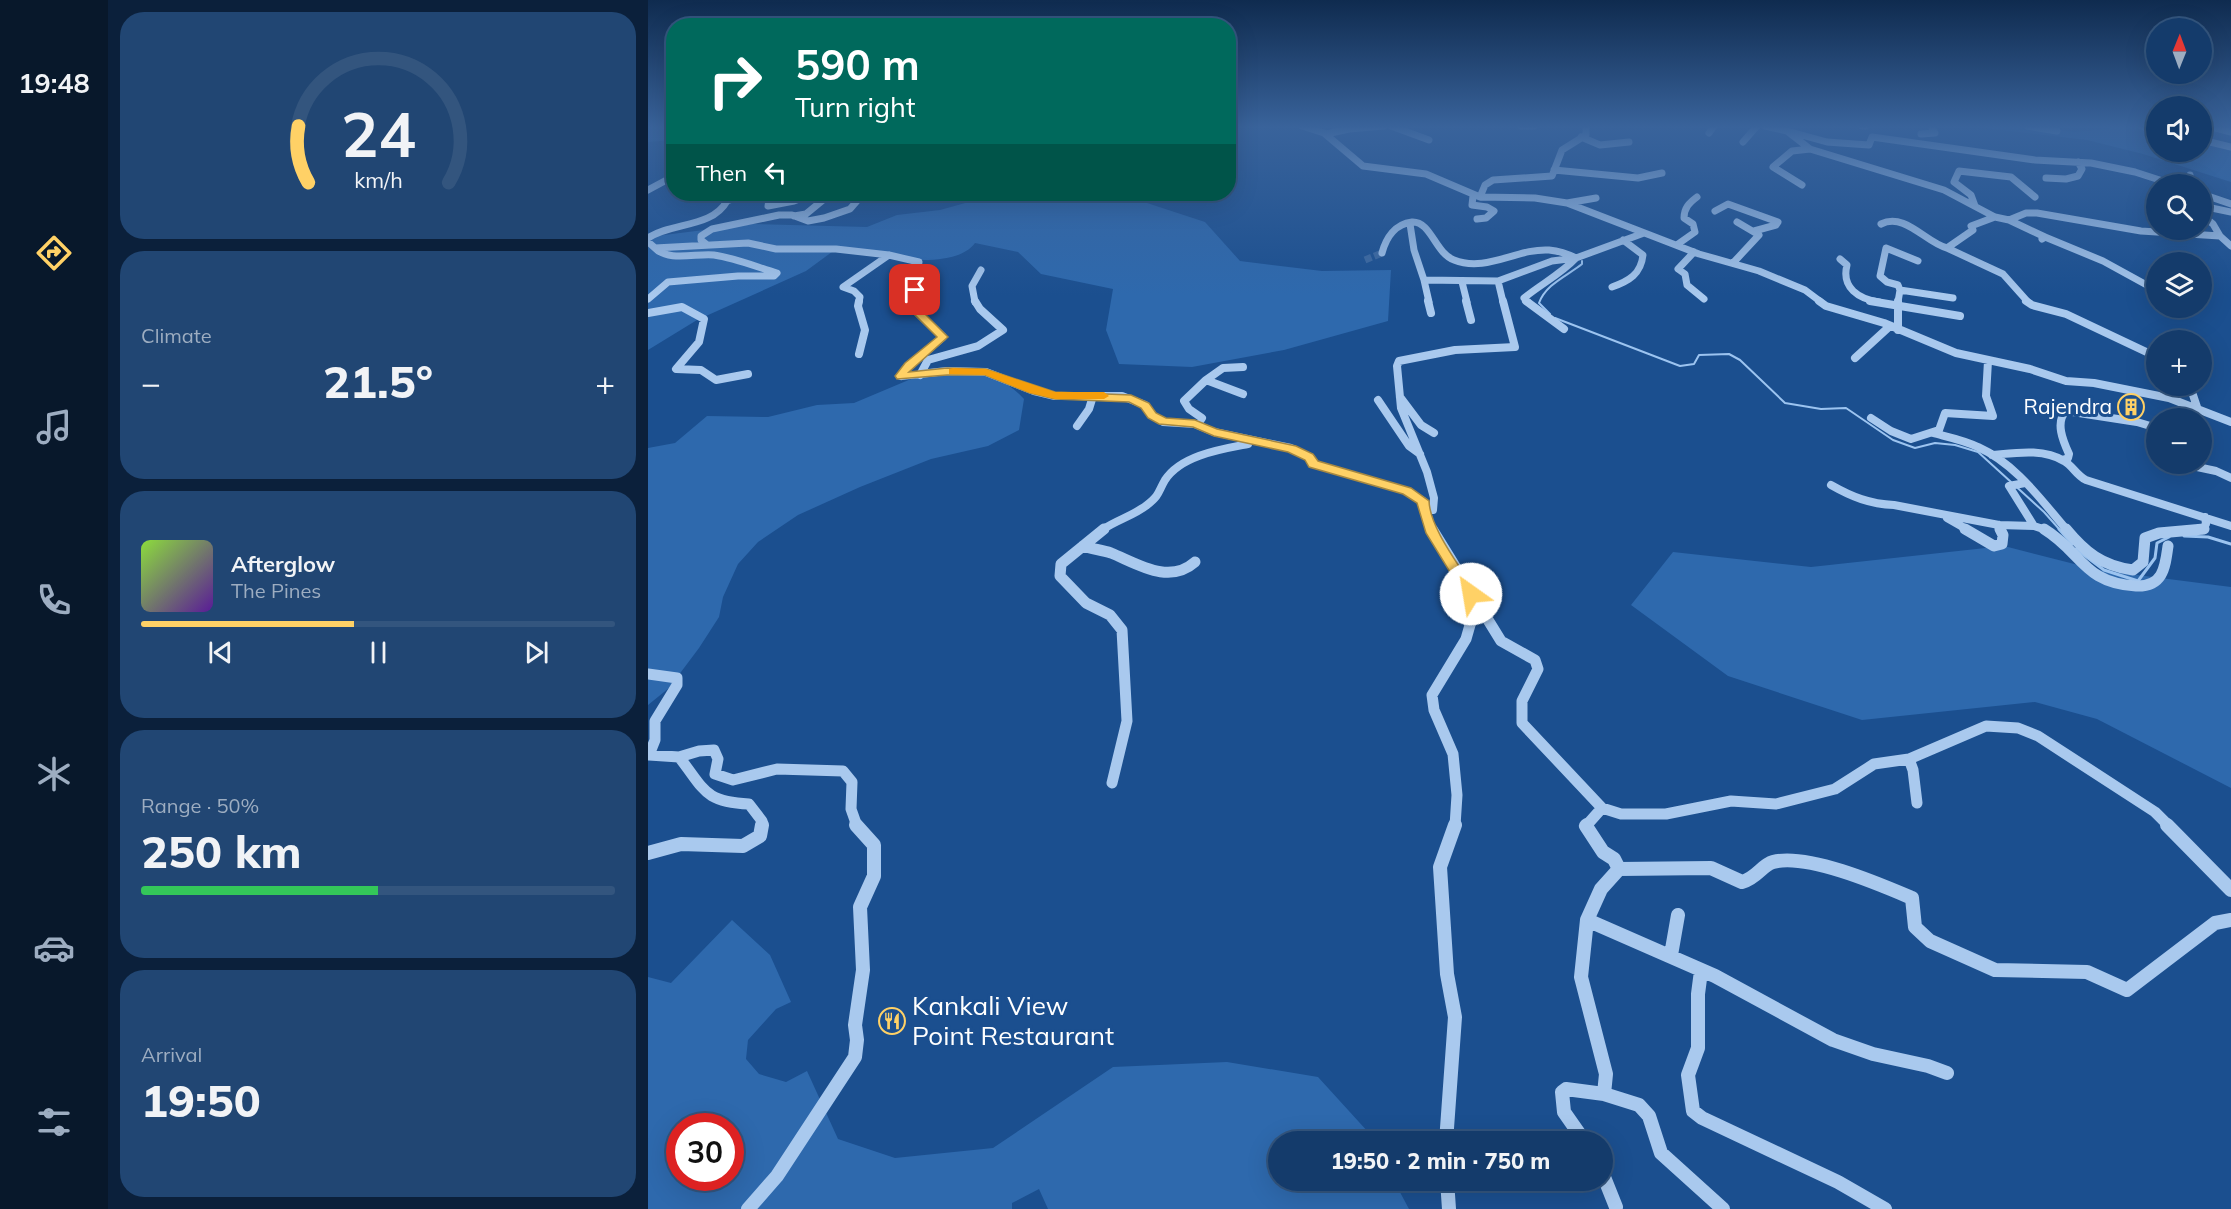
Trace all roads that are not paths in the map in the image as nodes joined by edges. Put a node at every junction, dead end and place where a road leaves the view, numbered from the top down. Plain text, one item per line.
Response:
1 (662, 182) edge
2 (1450, 182) edge
3 (1489, 182) edge
4 (1798, 182) edge
5 (1919, 182) edge
6 (1955, 182) edge
7 (2018, 182) edge
8 (1802, 185) dead end
9 (648, 190) edge
10 (1477, 196) junction
11 (1698, 197) dead end
12 (2036, 197) dead end
13 (2212, 197) edge
14 (1596, 198) dead end
15 (1960, 199) junction
16 (727, 201) edge
17 (769, 201) edge
18 (792, 201) edge
19 (822, 201) edge
20 (858, 201) edge
21 (1567, 203) junction
22 (2231, 204) edge
23 (1951, 205) dead end
24 (1975, 206) junction
25 (2212, 208) edge
26 (1715, 211) dead end
27 (2231, 212) edge
28 (794, 216) junction
29 (1995, 217) junction
30 (1477, 219) dead end
31 (2009, 220) junction
32 (1737, 222) dead end
33 (2212, 223) edge
34 (1410, 224) junction
35 (1881, 224) dead end
36 (1754, 231) junction
37 (1644, 233) junction
38 (2220, 236) junction
39 (2045, 237) junction
40 (648, 240) edge
41 (1623, 240) junction
42 (705, 244) junction
43 (1678, 244) junction
44 (2051, 244) dead end
45 (2231, 246) edge
46 (655, 248) junction
47 (1947, 248) junction
48 (1694, 252) junction
49 (1382, 253) tunnel mouth
50 (889, 255) junction
51 (1576, 258) junction
52 (1840, 259) dead end
53 (1918, 261) dead end
54 (2103, 261) junction
55 (1733, 263) junction
56 (2089, 265) dead end
57 (981, 270) dead end
58 (1424, 280) junction
59 (1498, 281) junction
60 (1462, 282) junction
61 (2146, 285) edge
62 (1612, 287) dead end
63 (1900, 290) junction
64 (1953, 298) dead end
65 (648, 299) edge
66 (1704, 299) dead end
67 (1875, 302) junction
68 (1900, 307) junction
69 (648, 313) edge
70 (1431, 313) dead end
71 (1960, 316) dead end
72 (1471, 320) dead end
73 (1879, 322) junction
74 (1894, 328) junction
75 (1564, 329) dead end
76 (2146, 352) edge
77 (859, 354) dead end
78 (1855, 358) dead end
79 (1988, 361) junction
80 (1244, 367) dead end
81 (748, 374) dead end
82 (920, 375) junction
83 (1206, 380) junction
84 (1243, 394) dead end
85 (1093, 396) junction
86 (2193, 396) edge
87 (1400, 397) junction
88 (1378, 400) dead end
89 (2197, 407) junction
90 (1871, 418) dead end
91 (1200, 421) dead end
92 (2231, 422) edge
93 (2146, 425) edge
94 (1077, 426) dead end
95 (1434, 433) dead end
96 (1933, 433) junction
97 (1269, 443) junction
98 (1420, 454) junction
99 (1992, 455) junction
100 (2063, 460) junction
101 (2212, 470) edge
102 (2231, 478) edge
103 (2025, 483) junction
104 (1831, 485) dead end
105 (1423, 508) junction
106 (1939, 513) junction
107 (2205, 517) junction
108 (1999, 525) junction
109 (2034, 526) junction
110 (2231, 526) edge
111 (1083, 546) junction
112 (2168, 546) dead end
113 (1195, 562) dead end
114 (1476, 604) junction
115 (648, 674) edge
116 (679, 757) junction
117 (1909, 759) junction
118 (1112, 783) dead end
119 (1917, 803) dead end
120 (1602, 808) junction
121 (648, 853) edge
122 (1619, 869) junction
123 (2231, 890) edge
124 (1678, 915) dead end
125 (1587, 920) junction
126 (2231, 920) edge
127 (1671, 955) junction
128 (1701, 971) junction
129 (1947, 1072) dead end
130 (1604, 1094) junction
131 (1447, 1131) edge
132 (1577, 1131) edge
133 (1448, 1191) edge
134 (1610, 1191) edge
135 (1616, 1207) dead end
136 (748, 1209) edge
137 (1449, 1209) edge
138 (1723, 1209) edge
139 (1885, 1209) edge

1 - 9 street
2 - 10 street
3 - 10 street
4 - 8 street
5 - 15 street
6 - 24 street
7 - 12 street
10 - 21 street
10 - 30 street
11 - 43 street
13 - 22 street
14 - 21 street
15 - 23 street
15 - 24 street
16 - 40 street
17 - 18 street
19 - 28 street
20 - 28 street
21 - 37 street
24 - 29 street
25 - 27 street
26 - 36 street
28 - 42 street
29 - 31 street
29 - 47 street
31 - 38 street
31 - 39 street
32 - 36 street
33 - 38 street
34 - 49 street
34 - 51 street
34 - 58 street
35 - 47 street
36 - 55 street
37 - 41 street
37 - 43 street
38 - 45 street
39 - 44 street
39 - 54 street
40 - 46 street
41 - 51 street
41 - 62 street
42 - 46 street
42 - 50 street
43 - 48 street
46 - 65 street
47 - 76 street
48 - 55 street
48 - 66 street
50 - 77 street
50 - 82 street
51 - 59 street
51 - 75 street
52 - 67 street
53 - 63 street
54 - 56 street
54 - 61 street
55 - 73 street
57 - 82 street
58 - 60 street
58 - 70 street
59 - 60 street
59 - 87 street
60 - 72 street
63 - 64 street
63 - 68 street
67 - 68 street
67 - 73 street
68 - 71 street
68 - 74 street
69 - 81 street
73 - 74 street
74 - 78 street
74 - 79 street
79 - 89 street
79 - 96 street
80 - 83 street
82 - 85 street
83 - 84 street
83 - 91 street
85 - 94 street
85 - 97 street
86 - 89 street
87 - 95 street
87 - 98 street
88 - 98 street
89 - 92 street
90 - 96 street
93 - 100 street
96 - 99 street
97 - 105 street
97 - 111 street
98 - 105 street
99 - 100 street
99 - 103 street
100 - 107 street
101 - 102 street
103 - 107 street
103 - 109 street
104 - 106 street
105 - 114 street
106 - 108 street
106 - 108 street
107 - 110 street
108 - 109 street
109 - 112 street
111 - 113 street
111 - 118 street
114 - 120 street
114 - 131 street
115 - 116 street
116 - 121 street
116 - 136 street
117 - 119 street
117 - 120 street
117 - 123 street
120 - 122 street
122 - 125 street
122 - 126 street
124 - 127 street
125 - 127 street
125 - 130 street
127 - 128 street
128 - 129 street
128 - 139 street
130 - 132 street
130 - 138 street
133 - 137 street
134 - 135 street

